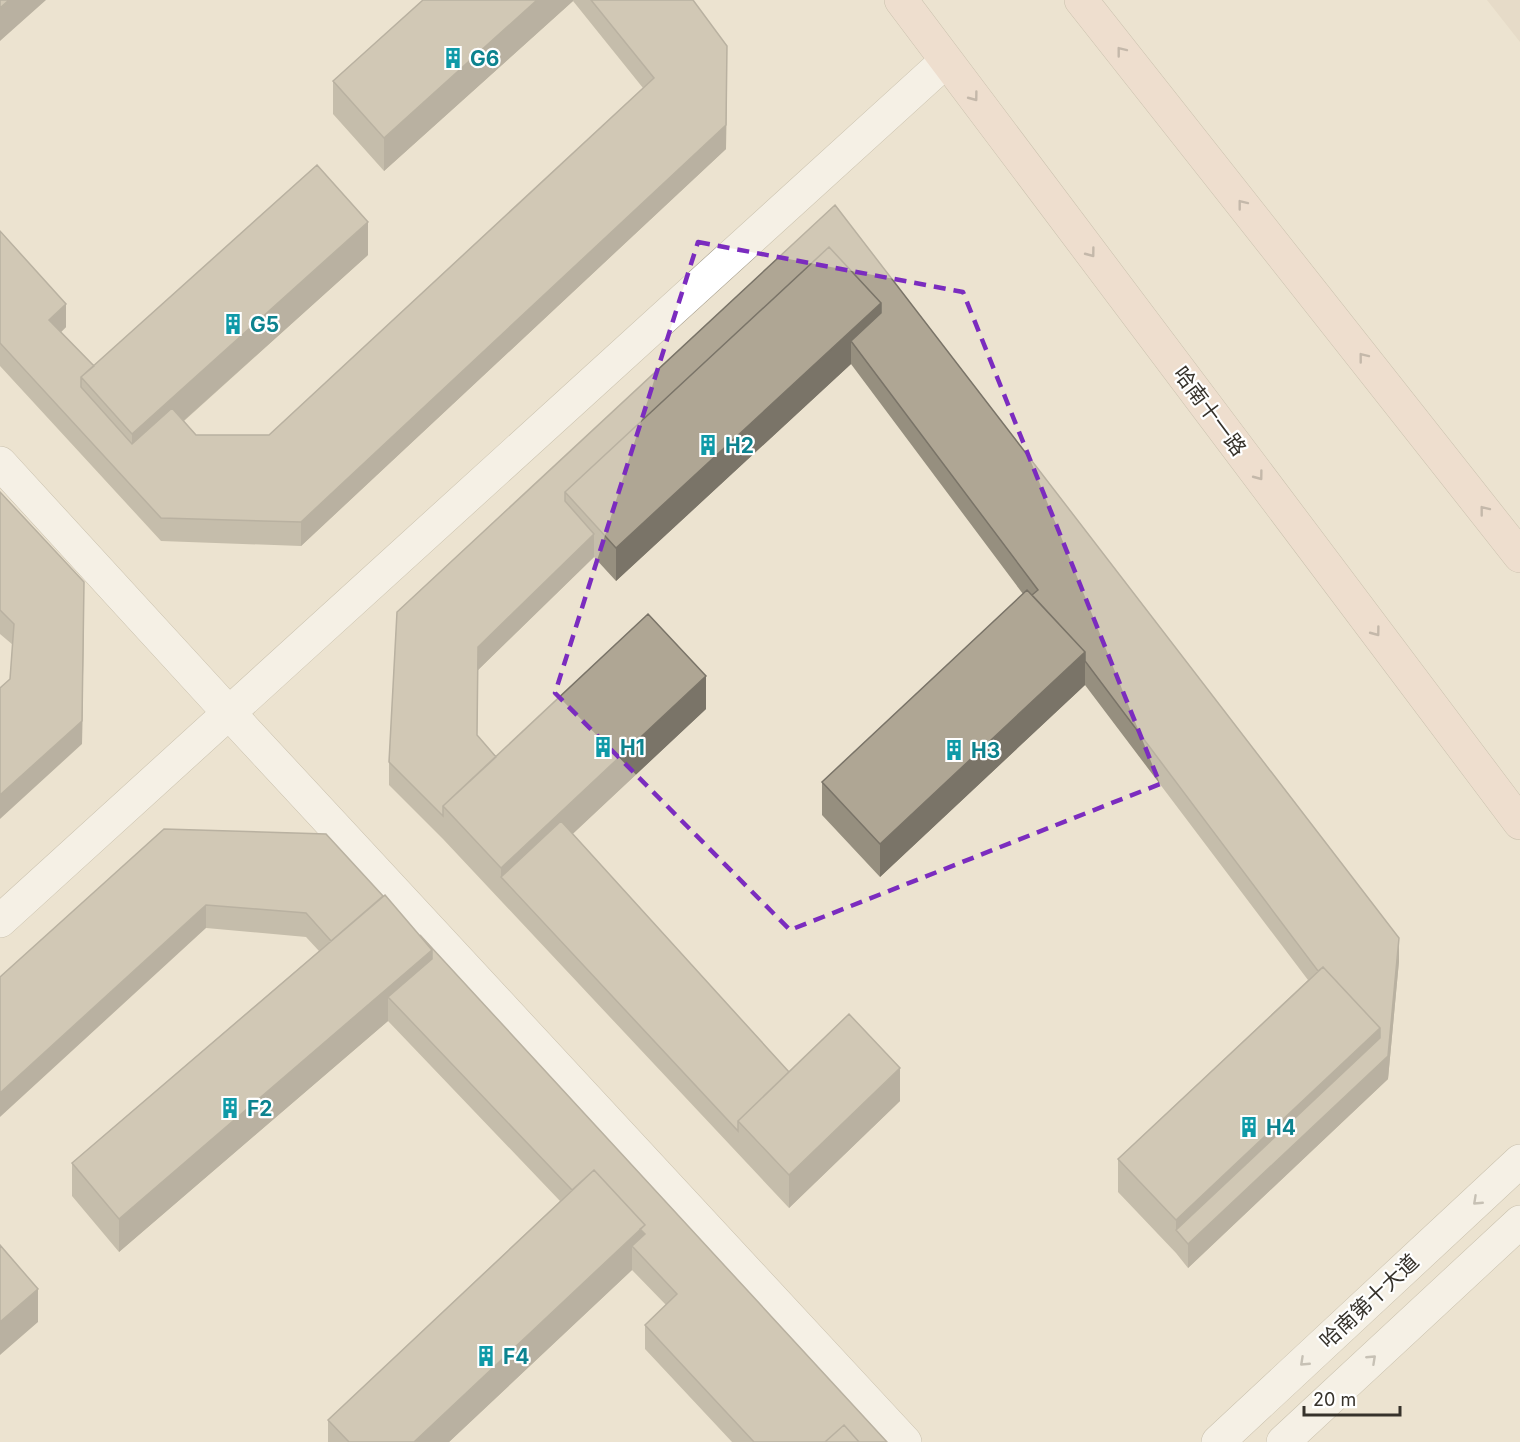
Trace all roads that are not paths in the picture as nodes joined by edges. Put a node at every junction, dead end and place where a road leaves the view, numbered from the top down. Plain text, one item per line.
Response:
1 (901, 0) edge
2 (1081, 0) edge
3 (946, 61) junction
4 (0, 463) edge
5 (1520, 556) edge
6 (229, 713) junction
7 (1520, 823) edge
8 (0, 921) edge
9 (1520, 1161) edge
10 (1520, 1222) edge
11 (905, 1442) edge
12 (1218, 1442) edge
13 (1283, 1442) edge

1 - 3 main road, 哈南十一路
5 -> 2 main road
3 - 6 street
3 -> 7 main road, 哈南十一路
4 - 6 street
6 - 8 street
6 - 11 street
9 -> 12 street, 哈南第十大道
13 -> 10 street

